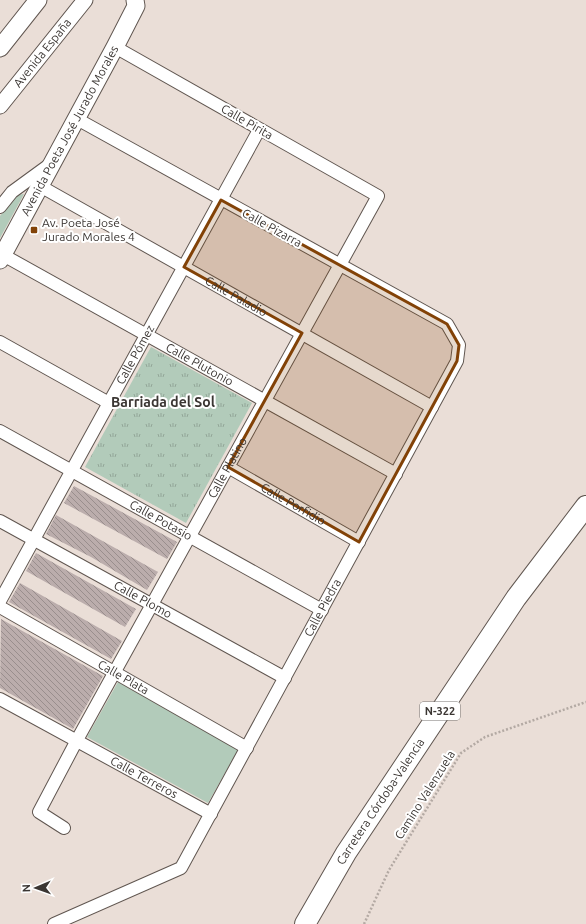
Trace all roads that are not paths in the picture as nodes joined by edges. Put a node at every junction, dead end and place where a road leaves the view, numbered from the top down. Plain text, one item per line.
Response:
1 (38, 0) edge
2 (85, 0) edge
3 (135, 0) edge
4 (115, 47) junction
5 (0, 48) edge
6 (0, 106) edge
7 (77, 119) junction
8 (259, 130) junction
9 (53, 162) junction
10 (40, 186) junction
11 (378, 196) joint
12 (221, 200) junction
13 (0, 207) edge
14 (1, 257) edge
15 (340, 265) junction
16 (184, 267) junction
17 (302, 333) junction
18 (147, 335) junction
19 (0, 342) edge
20 (459, 345) joint
21 (265, 401) junction
22 (109, 403) junction
23 (432, 407) junction
24 (0, 431) edge
25 (228, 467) junction
26 (72, 471) junction
27 (396, 474) junction
28 (586, 506) edge
29 (0, 521) edge
30 (189, 537) junction
31 (34, 540) junction
32 (359, 542) junction
33 (0, 601) edge
34 (152, 604) junction
35 (0, 607) edge
36 (322, 610) junction
37 (114, 672) junction
38 (285, 678) junction
39 (0, 699) edge
40 (77, 740) junction
41 (247, 748) junction
42 (211, 814) junction
43 (64, 828) dead end
44 (54, 924) edge
45 (305, 924) edge

1 - 5 main road
2 - 6 street, Avenida España
3 - 4 main road, Avenida Poeta José Jurado Morales
4 - 7 main road, Avenida Poeta José Jurado Morales
4 - 8 street, Calle Pirita
7 - 9 main road, Avenida Poeta José Jurado Morales
7 - 12 street, Calle Pizarra
8 - 11 street, Calle Pirita
8 - 12 street, Calle Pómez
9 - 10 main road, Avenida Poeta José Jurado Morales
9 - 13 street
10 - 14 main road, Avenida Poeta José Jurado Morales
10 - 16 street, Calle Paladio
11 - 15 street, Calle Platino
12 - 15 street, Calle Pizarra
12 - 16 street, Calle Pómez
14 - 18 street, Calle Plutonio
15 - 17 street, Calle Platino
15 - 20 street, Calle Pizarra
16 - 17 street, Calle Paladio
16 - 18 street, Calle Pómez
17 - 21 street, Calle Platino
17 - 23 street, Calle Paladio
18 - 21 street, Calle Plutonio
18 - 22 street, Calle Pómez
19 - 22 street
20 - 23 street, Calle Piedra
21 - 25 street, Calle Platino
21 - 27 street, Calle Plutonio
22 - 26 street, Calle Pómez
23 - 27 street, Calle Piedra
24 - 26 street, Calle Potasio
25 - 30 street, Calle Platino
25 - 32 street, Calle Porfidio
26 - 30 street, Calle Potasio
26 - 31 street, Calle Pómez
27 - 32 street, Calle Piedra
28 - 45 highway, Carretera Córdoba-Valencia / N-322
29 - 31 street, Calle Plomo
30 - 34 street, Calle Platino
30 - 36 street, Calle Potasio
31 - 33 street, Calle Pómez
31 - 34 street, Calle Plomo
32 - 36 street, Calle Piedra
34 - 37 street, Calle Platino
34 - 38 street, Calle Plomo
35 - 37 street, Calle Plata
36 - 38 street, Calle Piedra
37 - 40 street, Calle Platino
37 - 41 street, Calle Plata
38 - 41 street, Calle Piedra
39 - 40 street, Calle Terreros
40 - 42 street, Calle Terreros
40 - 43 street
41 - 42 street, Calle Piedra
42 - 44 street, Calle Piedra

